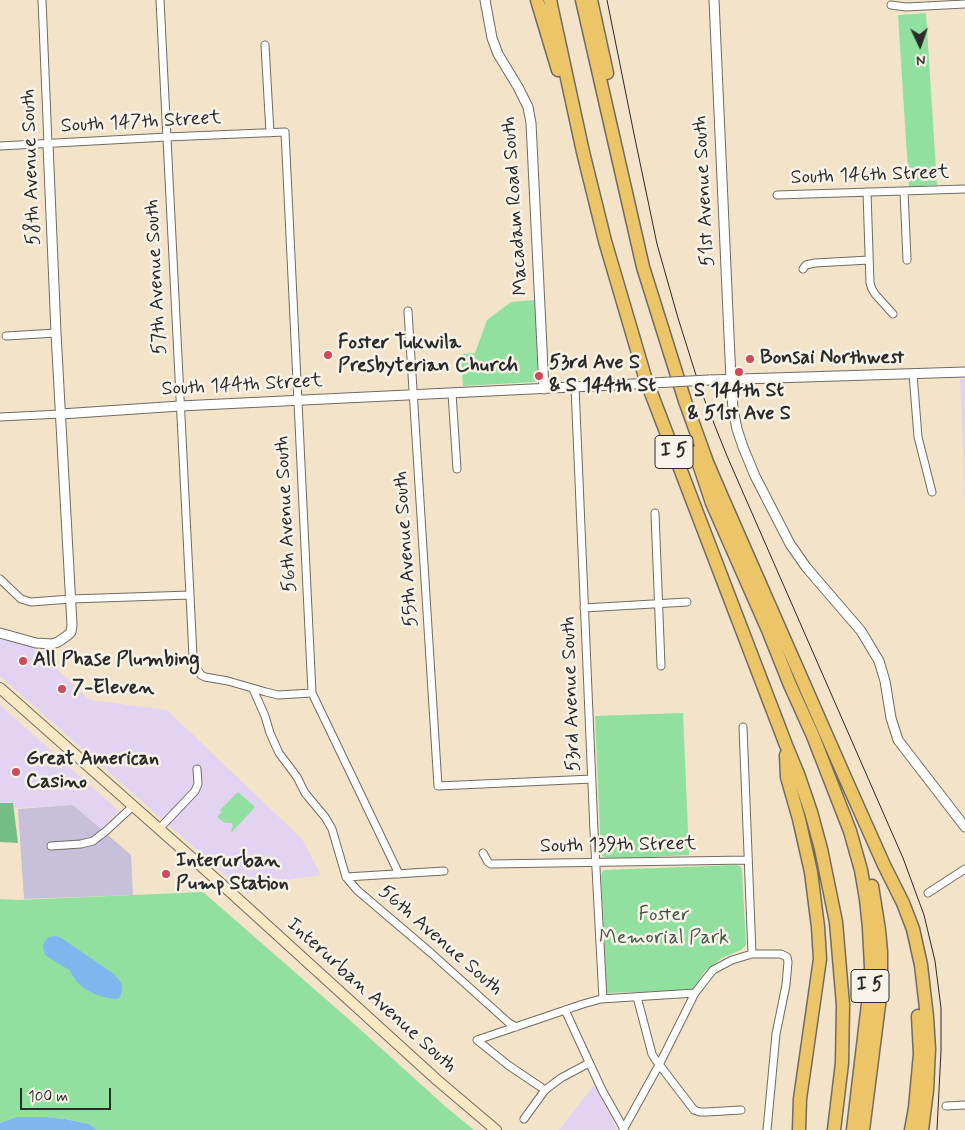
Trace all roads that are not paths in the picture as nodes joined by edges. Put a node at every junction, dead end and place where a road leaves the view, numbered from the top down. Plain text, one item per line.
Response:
1 (42, 0) edge
2 (160, 0) edge
3 (485, 0) edge
4 (536, 0) edge
5 (550, 0) edge
6 (582, 0) edge
7 (591, 0) edge
8 (714, 0) edge
9 (964, 3) edge
10 (891, 5) dead end
11 (265, 45) dead end
12 (285, 132) joint
13 (270, 133) junction
14 (167, 137) junction
15 (48, 144) junction
16 (0, 146) edge
17 (583, 152) junction
18 (624, 187) junction
19 (965, 189) edge
20 (904, 191) junction
21 (867, 192) junction
22 (776, 195) dead end
23 (869, 260) junction
24 (907, 260) dead end
25 (803, 269) dead end
26 (408, 311) dead end
27 (892, 314) dead end
28 (56, 333) junction
29 (6, 336) dead end
30 (965, 372) edge
31 (913, 374) junction
32 (731, 380) junction
33 (575, 387) junction
34 (544, 389) junction
35 (452, 393) junction
36 (414, 396) junction
37 (299, 401) junction
38 (685, 401) junction
39 (180, 406) junction
40 (61, 414) junction
41 (0, 417) edge
42 (458, 469) dead end
43 (932, 492) dead end
44 (655, 513) dead end
45 (0, 579) edge
46 (190, 595) junction
47 (71, 599) junction
48 (688, 602) dead end
49 (659, 604) junction
50 (584, 608) junction
51 (0, 633) edge
52 (661, 666) dead end
53 (0, 688) edge
54 (253, 689) junction
55 (312, 693) junction
56 (743, 727) dead end
57 (786, 745) junction
58 (197, 769) dead end
59 (592, 779) junction
60 (846, 782) junction
61 (133, 806) junction
62 (965, 827) edge
63 (159, 828) junction
64 (51, 846) dead end
65 (483, 853) dead end
66 (748, 860) junction
67 (595, 863) junction
68 (884, 865) junction
69 (965, 869) edge
70 (444, 871) dead end
71 (399, 874) junction
72 (346, 877) junction
73 (928, 893) dead end
74 (752, 954) junction
75 (695, 993) junction
76 (637, 997) junction
77 (603, 999) junction
78 (565, 1010) junction
79 (516, 1027) junction
80 (589, 1063) junction
81 (659, 1065) junction
82 (544, 1090) junction
83 (965, 1105) edge
84 (946, 1106) dead end
85 (741, 1110) dead end
86 (524, 1119) dead end
87 (496, 1130) edge
88 (624, 1130) edge
89 (767, 1130) edge
90 (799, 1130) edge
91 (834, 1130) edge
92 (853, 1130) edge
93 (863, 1130) edge
94 (911, 1130) edge
95 (922, 1130) edge

1 - 15 street, 58th Avenue South
2 - 14 street, 57th Avenue South
3 - 34 street, Macadam Road South
4 - 17 highway
5 - 17 highway, I 5
6 - 18 highway, I 5
7 - 18 highway
8 - 32 street, 51st Avenue South
9 - 10 street
11 - 13 street
12 - 13 street, South 147th Street
12 - 37 street, 56th Avenue South
13 - 14 street, South 147th Street
14 - 15 street, South 147th Street
14 - 39 street, 57th Avenue South
15 - 16 street, South 147th Street
15 - 28 street, 58th Avenue South
17 - 57 highway, I 5
18 - 38 highway, I 5
19 - 20 street, South 146th Street
20 - 21 street, South 146th Street
20 - 24 street
21 - 22 street, South 146th Street
21 - 23 street
23 - 25 street
23 - 27 street
26 - 36 street, 55th Avenue South
28 - 29 street
28 - 40 street, 58th Avenue South
30 - 31 street, South 144th Street
31 - 32 street, South 144th Street
31 - 43 street
32 - 33 street, South 144th Street, bridge
32 - 62 street
33 - 34 street, South 144th Street
33 - 50 street, 53rd Avenue South
34 - 35 street, South 144th Street
35 - 36 street, South 144th Street
35 - 42 street
36 - 37 street, South 144th Street
36 - 59 street, 55th Avenue South
37 - 39 street, South 144th Street
37 - 55 street, 56th Avenue South
38 - 60 highway, I 5
38 - 92 highway, I 5
39 - 40 street, South 144th Street
39 - 46 street, 57th Avenue South
40 - 41 street, South 144th Street
40 - 47 street, 58th Avenue South
44 - 49 street
45 - 47 street
46 - 47 street
46 - 54 street, 57th Avenue South
47 - 51 street, 58th Avenue South
48 - 49 street
49 - 50 street
49 - 52 street
50 - 59 street, 53rd Avenue South
53 - 61 main road, Interurban Avenue South
54 - 55 street
54 - 72 street
55 - 71 street, 56th Avenue South
56 - 66 street
57 - 90 highway
57 - 91 highway, I 5
58 - 63 street
59 - 67 street, 53rd Avenue South
60 - 68 highway, I 5
60 - 93 highway
61 - 63 main road, Interurban Avenue South
61 - 64 street
63 - 87 main road, Interurban Avenue South
65 - 67 street, South 139th Street
66 - 67 street, South 139th Street
66 - 74 street
67 - 77 street, 53rd Avenue South
68 - 94 highway, I 5
68 - 95 highway
69 - 73 street
70 - 71 street
71 - 72 street
72 - 79 street, 56th Avenue South
74 - 75 street
74 - 89 street
75 - 76 street
75 - 81 street
76 - 77 street
76 - 81 street
77 - 78 street
78 - 79 street
78 - 80 street
79 - 82 street
80 - 82 street
80 - 88 street
81 - 85 street
81 - 88 street
82 - 86 street
83 - 84 street

